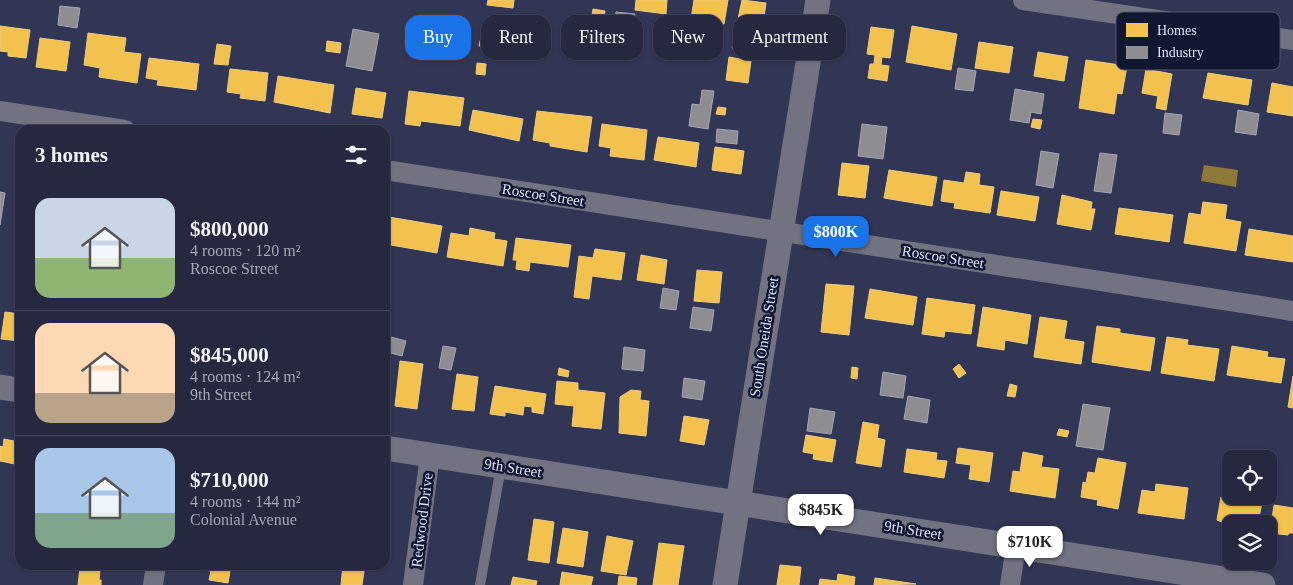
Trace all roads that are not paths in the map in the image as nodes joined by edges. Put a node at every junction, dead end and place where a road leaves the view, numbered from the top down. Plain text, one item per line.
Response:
1 (818, 0) edge
2 (1023, 0) edge
3 (1125, 8) edge
4 (1146, 12) edge
5 (1280, 38) edge
6 (1293, 40) edge
7 (0, 111) edge
8 (92, 125) edge
9 (390, 171) edge
10 (781, 232) junction
11 (1293, 311) edge
12 (0, 387) edge
13 (15, 389) edge
14 (390, 449) edge
15 (430, 455) junction
16 (502, 466) junction
17 (737, 503) junction
18 (1016, 546) junction
19 (155, 570) edge
20 (153, 585) edge
21 (414, 585) edge
22 (480, 585) edge
23 (725, 585) edge
24 (1010, 585) edge
25 (1263, 585) edge

1 - 10 street, South Oneida Street
2 - 3 street
3 - 4 street
5 - 6 street
7 - 8 street
9 - 10 street, Roscoe Street
10 - 11 street, Roscoe Street
10 - 17 street, South Oneida Street
12 - 13 street
14 - 15 street, 9th Street
15 - 16 street, 9th Street
15 - 21 street, Redwood Drive
16 - 17 street, 9th Street
16 - 22 lane
17 - 18 street, 9th Street
17 - 23 street, South Oneida Street
18 - 24 street
18 - 25 street, 9th Street
19 - 20 street

